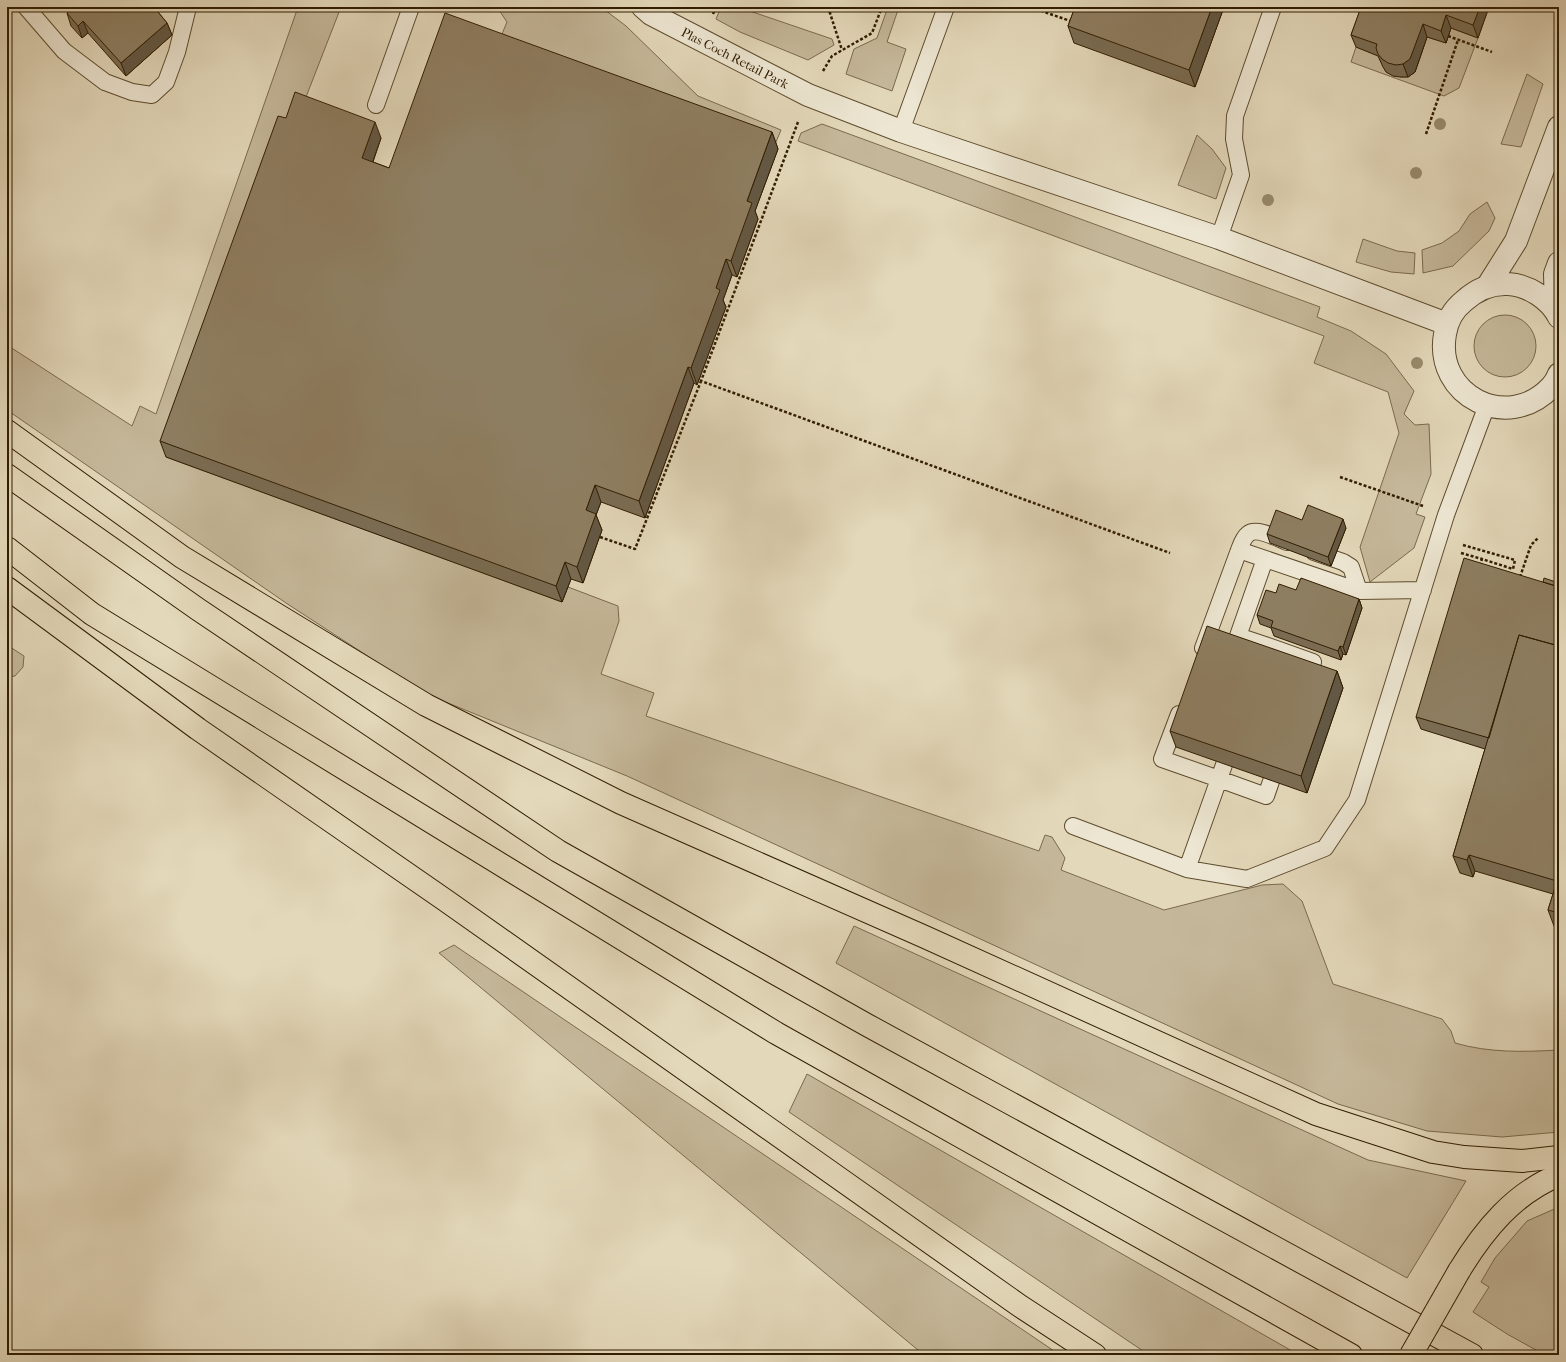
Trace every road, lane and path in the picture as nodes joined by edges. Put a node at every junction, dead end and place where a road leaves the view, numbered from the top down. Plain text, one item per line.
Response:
1 (26, 7) edge
2 (188, 7) edge
3 (411, 7) edge
4 (643, 7) edge
5 (828, 7) edge
6 (882, 7) edge
7 (946, 7) edge
8 (1273, 7) edge
9 (1036, 9) dead end
10 (1074, 23) edge
11 (1448, 36) edge
12 (1458, 40) junction
13 (842, 50) junction
14 (1492, 52) dead end
15 (808, 95) junction
16 (376, 104) dead end
17 (1559, 127) edge
18 (901, 131) junction
19 (1426, 134) dead end
20 (1218, 238) junction
21 (1559, 263) edge
22 (1487, 287) junction
23 (1558, 314) edge
24 (1447, 324) junction
25 (1559, 374) edge
26 (701, 381) junction
27 (1559, 396) edge
28 (1535, 400) junction
29 (1487, 405) junction
30 (7, 431) edge
31 (7, 475) edge
32 (1340, 477) dead end
33 (1446, 515) junction
34 (600, 538) dead end
35 (1538, 538) dead end
36 (7, 548) edge
37 (1239, 550) junction
38 (1461, 553) dead end
39 (1170, 554) dead end
40 (1265, 559) junction
41 (1482, 559) junction
42 (1487, 568) edge
43 (1513, 576) edge
44 (7, 588) edge
45 (1423, 590) junction
46 (1359, 591) junction
47 (1265, 645) junction
48 (1198, 662) edge
49 (1252, 682) edge
50 (1184, 699) edge
51 (1300, 699) edge
52 (1234, 734) edge
53 (1284, 744) edge
54 (1219, 779) junction
55 (1073, 826) dead end
56 (1187, 869) junction
57 (1559, 1157) edge
58 (1559, 1175) edge
59 (1095, 1355) edge
60 (1351, 1355) edge
61 (1411, 1355) edge
62 (1472, 1355) edge

1 - 2 lane
3 - 16 lane
4 - 15 street, Plas Coch Retail Park
5 - 13 path
6 - 13 path
7 - 18 lane
8 - 20 lane
9 - 10 path
11 - 12 path
12 - 14 path
12 - 19 path
13 - 15 path
15 - 18 street, Plas Coch Retail Park
15 - 26 path
17 - 22 street
18 - 20 street, Plas Coch Retail Park
20 - 24 street, Plas Coch Retail Park
21 - 23 street
22 - 23 street
22 - 24 street
24 - 29 street
25 - 28 street
26 - 34 path
26 - 39 path
27 - 28 lane
28 - 29 street
29 - 33 lane
30 - 57 main road
31 - 62 main road
32 - 33 path
33 - 41 path
33 - 45 lane
35 - 43 path
36 - 60 main road
37 - 40 lane
37 - 46 lane
37 - 48 lane
38 - 41 path
40 - 46 lane
40 - 47 lane
41 - 42 path
44 - 59 main road
45 - 46 lane
45 - 56 lane
47 - 49 lane
47 - 51 lane
50 - 54 lane
52 - 54 lane
53 - 54 lane
54 - 56 lane
55 - 56 lane
58 - 61 main road, bridge

